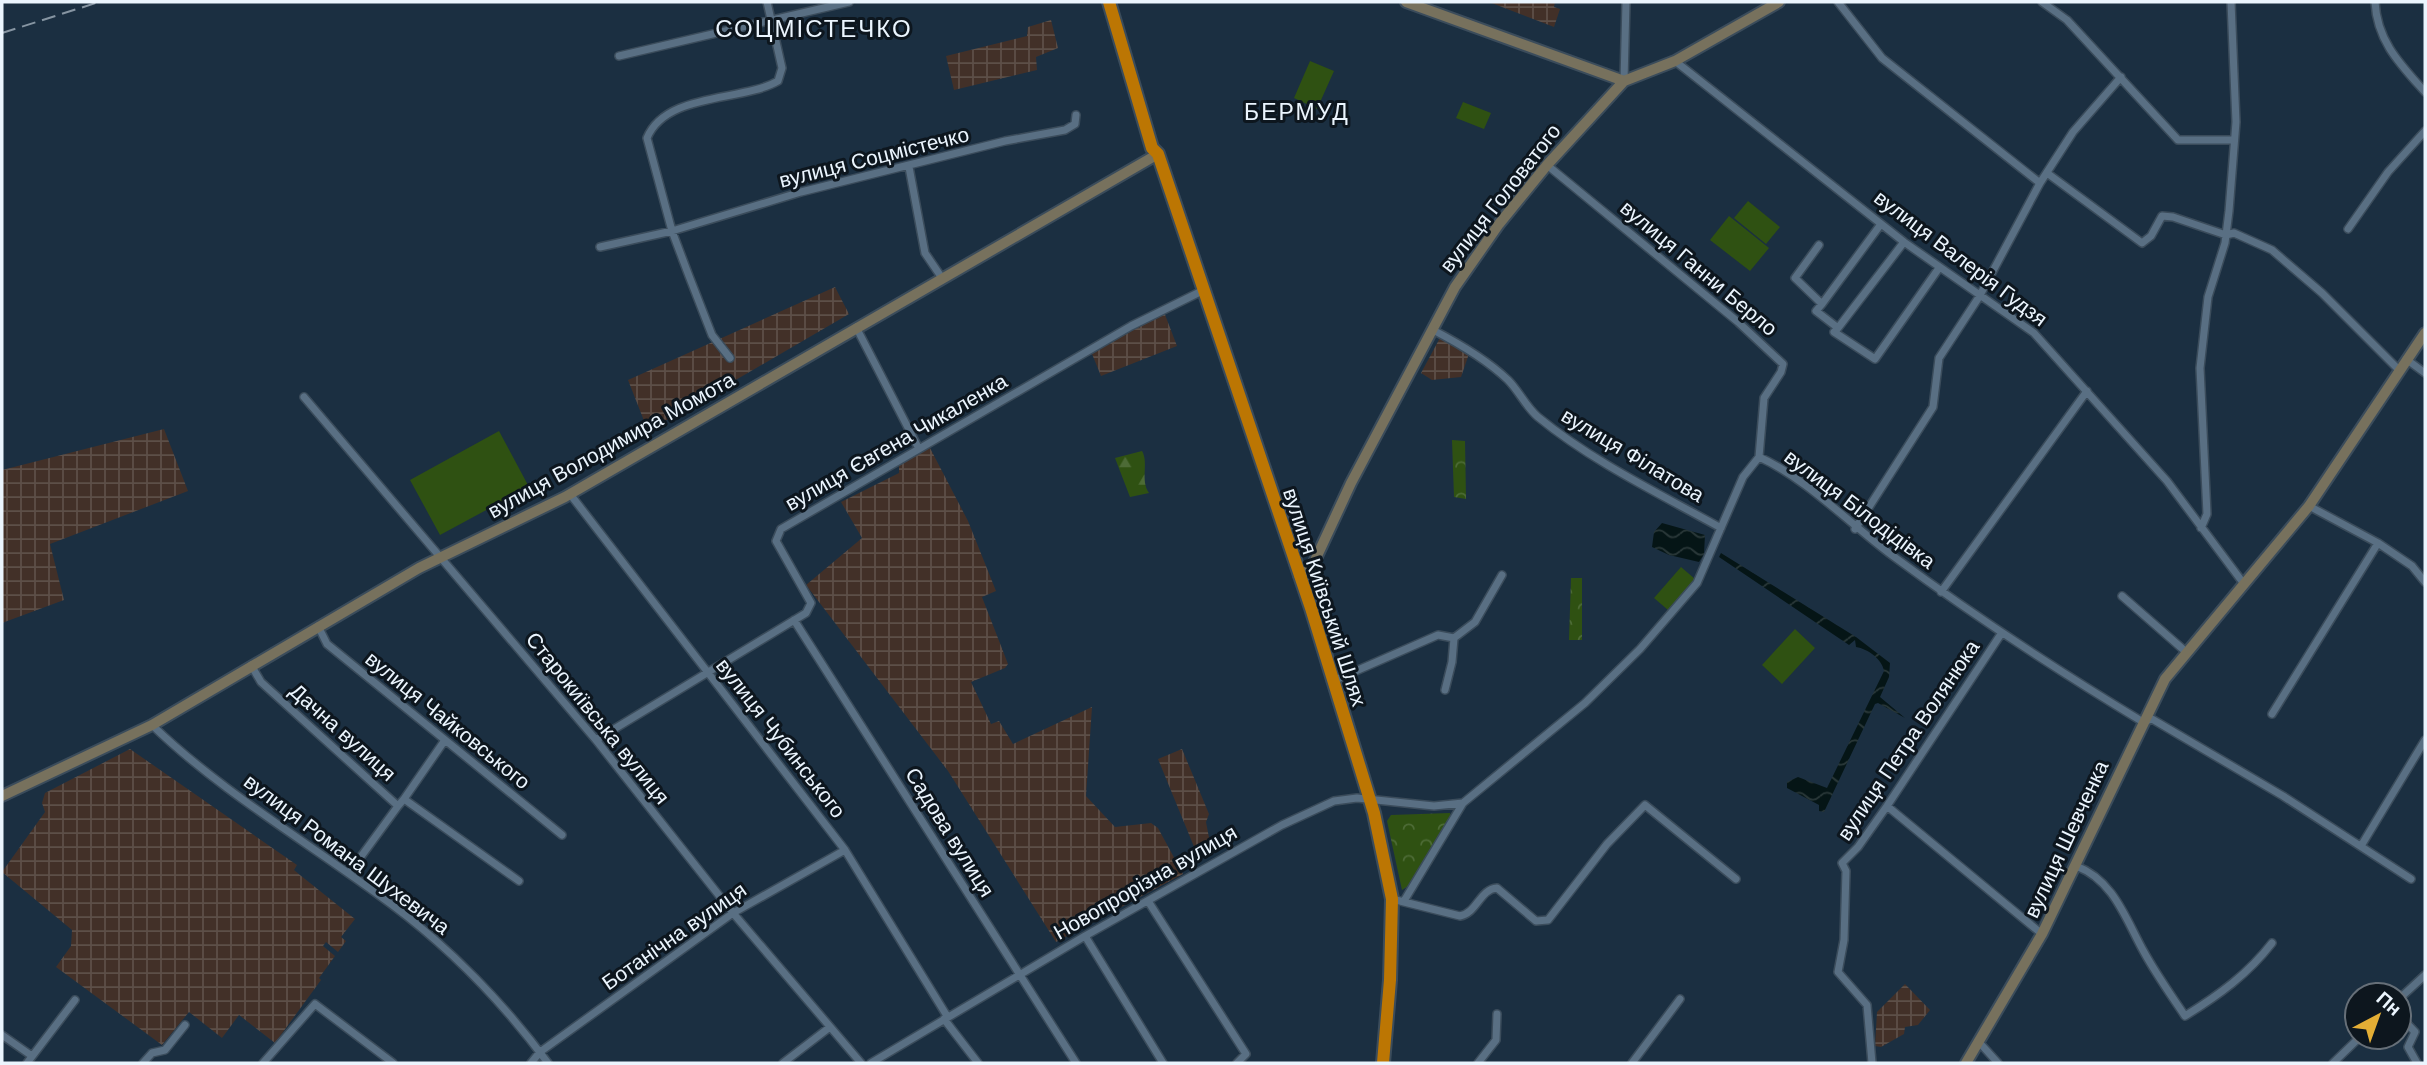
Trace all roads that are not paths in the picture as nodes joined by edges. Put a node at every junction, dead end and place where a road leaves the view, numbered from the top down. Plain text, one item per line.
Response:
1 (766, 2) edge
2 (849, 2) edge
3 (1109, 2) edge
4 (1116, 2) edge
5 (1406, 2) edge
6 (1626, 2) edge
7 (1779, 2) edge
8 (1838, 2) edge
9 (2042, 2) edge
10 (2231, 2) edge
11 (2375, 2) edge
12 (771, 19) junction
13 (619, 56) dead end
14 (1675, 61) junction
15 (2121, 77) junction
16 (1624, 81) junction
17 (2425, 92) edge
18 (1076, 115) dead end
19 (2425, 131) edge
20 (2233, 140) junction
21 (1158, 154) junction
22 (1546, 164) junction
23 (909, 167) junction
24 (2047, 173) junction
25 (2040, 183) junction
26 (1881, 223) junction
27 (2348, 229) dead end
28 (672, 231) junction
29 (2226, 235) junction
30 (1904, 242) junction
31 (1819, 245) dead end
32 (600, 247) dead end
33 (1939, 268) junction
34 (942, 278) junction
35 (1205, 290) junction
36 (1979, 297) junction
37 (1822, 304) junction
38 (856, 327) junction
39 (1838, 328) junction
40 (1433, 330) junction
41 (2425, 333) edge
42 (730, 358) dead end
43 (2406, 359) junction
44 (2398, 369) junction
45 (2425, 373) edge
46 (2087, 391) junction
47 (304, 397) dead end
48 (919, 449) junction
49 (1759, 457) junction
50 (570, 494) junction
51 (2309, 506) junction
52 (1721, 528) junction
53 (2201, 528) junction
54 (1856, 529) junction
55 (2378, 543) junction
56 (442, 557) junction
57 (1299, 575) junction
58 (1502, 575) dead end
59 (2425, 582) edge
60 (2244, 584) junction
61 (1941, 592) junction
62 (2122, 596) dead end
63 (794, 620) junction
64 (318, 626) junction
65 (2001, 634) junction
66 (1454, 638) junction
67 (2185, 651) junction
68 (251, 665) junction
69 (708, 672) junction
70 (1333, 681) junction
71 (1445, 690) dead end
72 (2272, 713) dead end
73 (2143, 722) junction
74 (152, 725) junction
75 (445, 740) junction
76 (596, 740) junction
77 (2425, 740) edge
78 (2, 796) edge
79 (404, 799) junction
80 (1371, 800) junction
81 (1463, 803) junction
82 (398, 806) junction
83 (1887, 806) junction
84 (562, 835) dead end
85 (2361, 846) junction
86 (845, 850) junction
87 (2076, 866) junction
88 (349, 873) junction
89 (1736, 879) dead end
90 (2411, 879) dead end
91 (519, 881) dead end
92 (1398, 900) junction
93 (1148, 901) junction
94 (733, 913) junction
95 (2042, 934) junction
96 (1085, 936) junction
97 (2270, 946) dead end
98 (1019, 974) junction
99 (1679, 999) dead end
100 (75, 1000) dead end
101 (1497, 1014) dead end
102 (946, 1017) junction
103 (185, 1025) dead end
104 (830, 1027) junction
105 (2, 1035) edge
106 (1978, 1041) junction
107 (540, 1052) junction
108 (32, 1056) junction
109 (1240, 1061) edge
110 (27, 1063) edge
111 (144, 1063) edge
112 (263, 1063) edge
113 (393, 1063) edge
114 (531, 1063) edge
115 (548, 1063) edge
116 (783, 1063) edge
117 (861, 1063) edge
118 (871, 1063) edge
119 (978, 1063) edge
120 (1076, 1063) edge
121 (1163, 1063) edge
122 (1383, 1063) edge
123 (1478, 1063) edge
124 (1632, 1063) edge
125 (1872, 1063) edge
126 (1966, 1063) edge
127 (1998, 1063) edge

1 - 12 street
2 - 12 street
3 - 21 highway, вулиця Київський Шлях
4 - 21 highway, вулиця Київський Шлях
5 - 16 main road
6 - 16 street
7 - 14 main road, вулиця Головатого
8 - 25 street
9 - 15 street
10 - 20 street
11 - 17 street
12 - 13 street
12 - 28 street
14 - 16 main road, вулиця Головатого
14 - 26 street, вулиця Валерія Гудзя
15 - 20 street
15 - 24 street
16 - 22 main road, вулиця Головатого
18 - 23 street, вулиця Соцмістечко
19 - 27 street
20 - 29 street
21 - 34 main road, вулиця Володимира Момота
21 - 35 highway, вулиця Київський Шлях
22 - 40 main road, вулиця Головатого
22 - 49 street, вулиця Ганни Берло
23 - 28 street, вулиця Соцмістечко
23 - 34 street
24 - 25 street
24 - 29 street
25 - 36 street
26 - 30 street, вулиця Валерія Гудзя
26 - 37 street
28 - 32 street, вулиця Соцмістечко
28 - 42 street
29 - 44 street
29 - 53 street
30 - 33 street, вулиця Валерія Гудзя
30 - 39 street
31 - 37 street
33 - 36 street, вулиця Валерія Гудзя
33 - 39 street
34 - 38 main road, вулиця Володимира Момота
35 - 48 street, вулиця Євгена Чикаленка
35 - 57 highway, вулиця Київський Шлях
36 - 46 street, вулиця Валерія Гудзя
36 - 54 street
37 - 39 street
38 - 48 street
38 - 50 main road, вулиця Володимира Момота
40 - 52 street, вулиця Філатова
40 - 57 main road, вулиця Головатого
41 - 43 main road, вулиця Шевченка
43 - 44 main road, вулиця Шевченка
43 - 45 street
44 - 51 main road, вулиця Шевченка
46 - 53 street, вулиця Валерія Гудзя
46 - 61 street
47 - 56 street, Старокиївська вулиця
48 - 63 street, вулиця Євгена Чикаленка
49 - 52 street, вулиця Білодідівка
49 - 54 street, вулиця Білодідівка
50 - 56 main road, вулиця Володимира Момота
50 - 69 street, вулиця Чубинського
51 - 55 street
51 - 60 main road, вулиця Шевченка
52 - 81 street, вулиця Білодідівка
53 - 60 street, вулиця Валерія Гудзя
54 - 61 street, вулиця Білодідівка
55 - 59 street
55 - 72 street
56 - 64 main road, вулиця Володимира Момота
56 - 76 street, Старокиївська вулиця
57 - 70 highway, вулиця Київський Шлях
58 - 66 street
60 - 67 main road, вулиця Шевченка
61 - 65 street, вулиця Білодідівка
62 - 67 street
63 - 69 street
63 - 98 street, Садова вулиця
64 - 68 main road, вулиця Володимира Момота
64 - 75 street, вулиця Чайковського
65 - 73 street, вулиця Білодідівка
65 - 83 street, вулиця Петра Волянюка
66 - 70 street
66 - 71 street
67 - 73 main road, вулиця Шевченка
68 - 74 main road, вулиця Володимира Момота
68 - 82 street, Дачна вулиця
69 - 76 street
69 - 86 street, вулиця Чубинського
70 - 80 highway, вулиця Київський Шлях
73 - 85 street, вулиця Білодідівка
73 - 87 main road, вулиця Шевченка
74 - 78 main road, вулиця Володимира Момота
74 - 88 street, вулиця Романа Шухевича
75 - 79 street
75 - 84 street, вулиця Чайковського
76 - 94 street, Старокиївська вулиця
77 - 85 street
79 - 82 street, Дачна вулиця
79 - 91 street, Дачна вулиця
80 - 81 street, Новопрорізна вулиця
80 - 92 highway, вулиця Київський Шлях
80 - 93 street, Новопрорізна вулиця
81 - 92 street, вулиця Білодідівка
82 - 88 street
83 - 95 street
83 - 125 street, вулиця Петра Волянюка
85 - 90 street
86 - 94 street, Ботанічна вулиця
86 - 102 street, вулиця Чубинського
87 - 95 main road, вулиця Шевченка
87 - 97 street
88 - 107 street, вулиця Романа Шухевича
89 - 92 street
92 - 122 highway, вулиця Київський Шлях
93 - 96 street, Новопрорізна вулиця
93 - 109 street
94 - 104 street, Старокиївська вулиця
94 - 107 street, Ботанічна вулиця
95 - 106 main road, вулиця Шевченка
96 - 98 street, Новопрорізна вулиця
96 - 121 street
98 - 102 street, Новопрорізна вулиця
98 - 120 street, Садова вулиця
99 - 124 street
100 - 108 street
101 - 123 street
102 - 118 street, Новопрорізна вулиця
102 - 119 street
103 - 111 street
104 - 116 street
104 - 117 street, Старокиївська вулиця
105 - 108 street
106 - 126 main road, вулиця Шевченка
106 - 127 street
107 - 114 street, Ботанічна вулиця
107 - 115 street, вулиця Романа Шухевича
108 - 110 street
112 - 113 street

